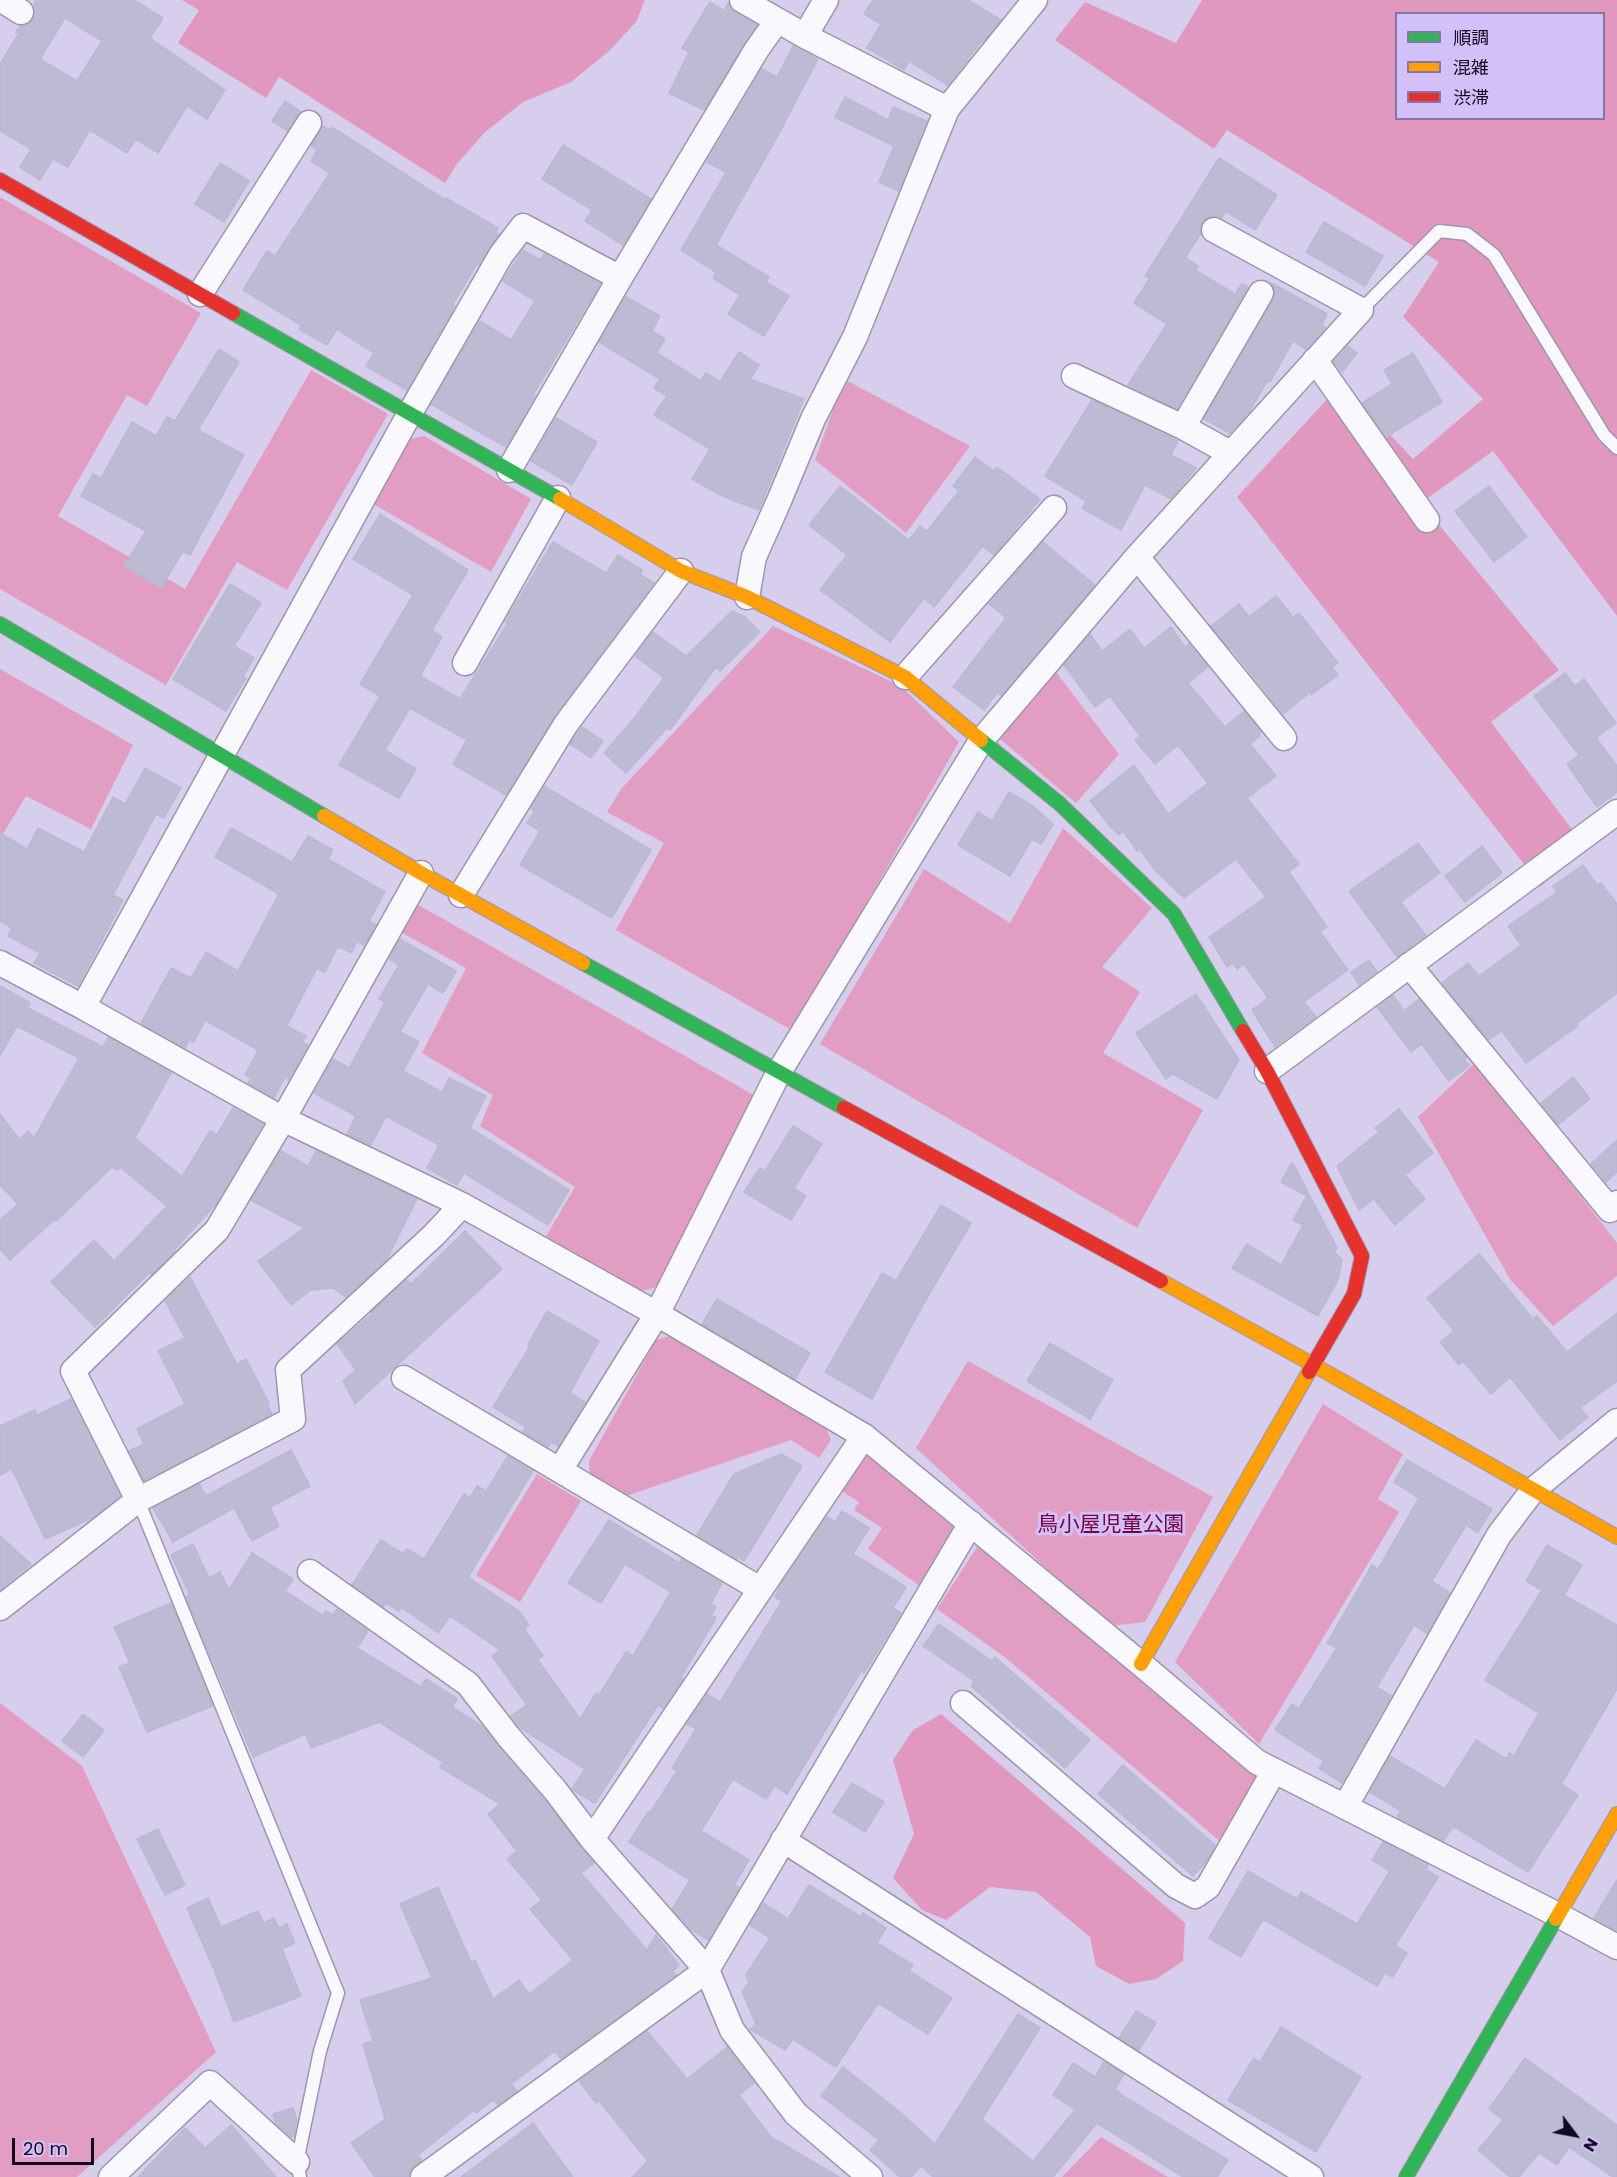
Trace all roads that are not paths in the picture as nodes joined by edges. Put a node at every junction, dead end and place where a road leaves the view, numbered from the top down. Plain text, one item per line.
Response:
1 (742, 0) edge
2 (826, 0) edge
3 (1035, 0) edge
4 (777, 21) junction
5 (805, 36) junction
6 (947, 109) junction
7 (309, 123) dead end
8 (0, 180) edge
9 (1214, 230) dead end
10 (620, 278) junction
11 (1261, 293) dead end
12 (200, 294) junction
13 (1360, 309) junction
14 (1315, 360) junction
15 (1074, 376) dead end
16 (410, 413) junction
17 (1183, 428) junction
18 (1617, 448) edge
19 (1230, 453) junction
20 (509, 470) junction
21 (558, 498) junction
22 (1054, 508) dead end
23 (1427, 520) dead end
24 (1137, 557) junction
25 (681, 571) junction
26 (747, 597) junction
27 (0, 624) edge
28 (465, 663) dead end
29 (905, 677) junction
30 (1284, 738) dead end
31 (981, 741) junction
32 (221, 755) junction
33 (1617, 812) edge
34 (421, 873) junction
35 (461, 895) junction
36 (0, 963) edge
37 (1410, 965) junction
38 (83, 1007) junction
39 (1267, 1071) junction
40 (779, 1072) junction
41 (283, 1119) junction
42 (1617, 1203) edge
43 (462, 1205) junction
44 (657, 1314) junction
45 (1312, 1364) junction
46 (404, 1378) dead end
47 (1617, 1421) edge
48 (864, 1436) junction
49 (560, 1470) junction
50 (1533, 1490) junction
51 (138, 1500) junction
52 (971, 1523) junction
53 (1617, 1537) edge
54 (310, 1572) dead end
55 (760, 1589) junction
56 (0, 1608) edge
57 (1141, 1664) junction
58 (963, 1703) dead end
59 (1274, 1771) junction
60 (1345, 1807) junction
61 (1617, 1814) edge
62 (592, 1839) junction
63 (783, 1840) junction
64 (1560, 1916) junction
65 (1617, 1947) edge
66 (706, 1971) junction
67 (298, 2169) edge
68 (111, 2177) edge
69 (423, 2177) edge
70 (870, 2177) edge
71 (1311, 2177) edge
72 (1406, 2177) edge

1 - 4 street
2 - 5 street
3 - 6 street
4 - 5 street
4 - 10 street
5 - 6 street
6 - 26 street
7 - 12 street
8 - 12 street
9 - 13 street
10 - 16 street
10 - 20 street
11 - 17 street
12 - 16 street
13 - 14 street
13 - 18 lane
14 - 19 street
14 - 23 street
15 - 17 street
16 - 20 street
16 - 32 street
17 - 19 street
19 - 24 street
20 - 21 street
21 - 25 street
21 - 28 street
22 - 29 street
24 - 30 street
24 - 31 street
25 - 26 street
25 - 35 street
26 - 29 street
27 - 32 street
29 - 31 street
31 - 39 street
31 - 40 street
32 - 34 street
32 - 38 street
33 - 37 street
34 - 35 street
34 - 41 street
35 - 40 street
36 - 38 street
37 - 39 street
37 - 42 street
38 - 41 street
39 - 45 street
40 - 44 street
40 - 45 street
41 - 43 street
41 - 51 street
43 - 44 street
43 - 51 street
44 - 48 street
44 - 49 street
45 - 50 street
45 - 57 street
46 - 49 street
47 - 50 street
48 - 52 street
48 - 55 street
49 - 55 street
50 - 53 street
50 - 60 street
51 - 56 street
51 - 67 lane
52 - 57 street
52 - 63 street
54 - 62 street
55 - 62 street
57 - 59 street
58 - 59 street
59 - 60 street
60 - 64 street
61 - 64 street
62 - 66 street
63 - 66 street
63 - 71 street
64 - 65 street
64 - 72 street
66 - 69 street
66 - 70 street
67 - 68 street

